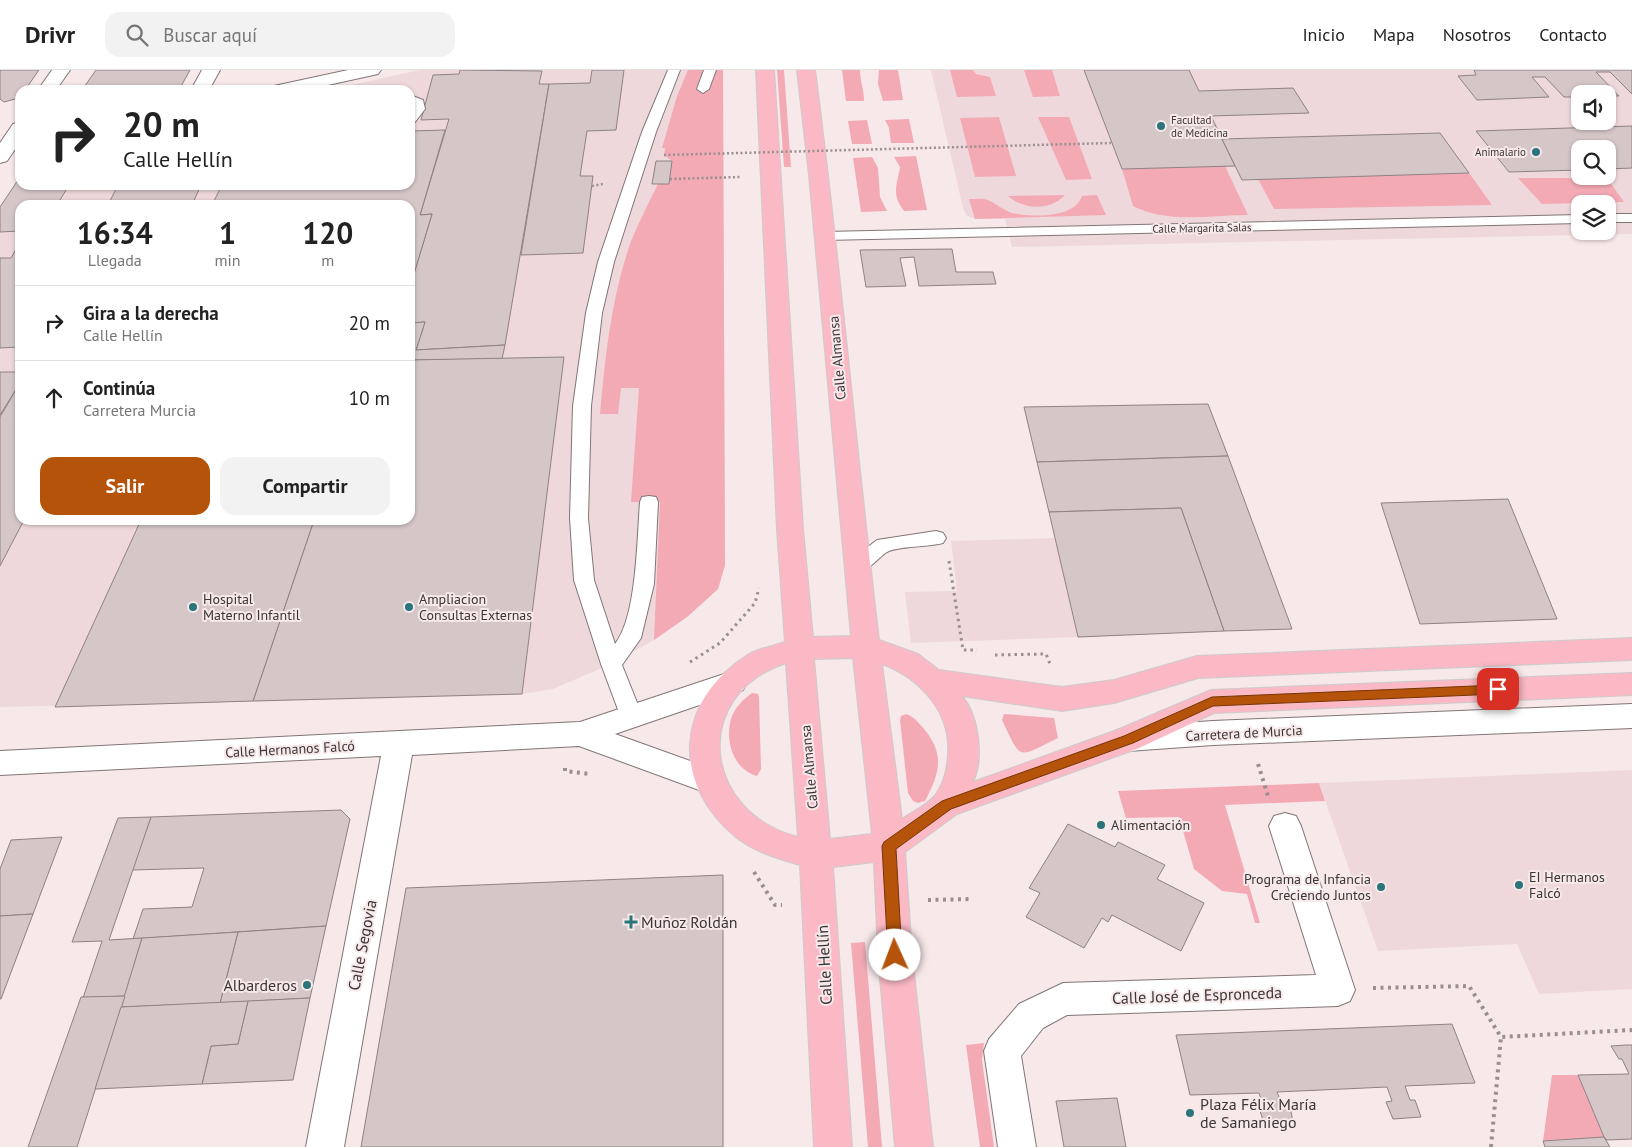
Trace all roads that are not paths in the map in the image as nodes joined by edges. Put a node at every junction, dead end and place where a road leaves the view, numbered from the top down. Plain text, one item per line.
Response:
1 (61, 70) edge
2 (211, 70) edge
3 (372, 70) edge
4 (674, 70) edge
5 (710, 70) edge
6 (765, 70) edge
7 (806, 70) edge
8 (351, 72) edge
9 (50, 85) edge
10 (203, 85) edge
11 (300, 85) edge
12 (703, 89) dead end
13 (415, 101) edge
14 (415, 113) edge
15 (15, 135) edge
16 (5, 148) edge
17 (1616, 218) edge
18 (1632, 218) edge
19 (1571, 219) edge
20 (825, 236) junction
21 (649, 502) dead end
22 (928, 539) road end
23 (858, 566) junction
24 (867, 647) junction
25 (800, 648) junction
26 (1632, 649) edge
27 (611, 664) junction
28 (932, 680) junction
29 (733, 682) junction
30 (1632, 684) edge
31 (630, 715) junction
32 (1632, 716) edge
33 (580, 734) junction
34 (1128, 739) junction
35 (400, 743) junction
36 (0, 764) edge
37 (710, 780) junction
38 (946, 805) junction
39 (1285, 826) dead end
40 (889, 846) junction
41 (816, 855) junction
42 (325, 1147) edge
43 (833, 1147) edge
44 (914, 1147) edge
45 (1017, 1147) edge

1 - 9 street
2 - 10 street
3 - 8 street
4 - 27 lane
5 - 12 lane
6 - 25 main road, Calle Almansa
7 - 20 main road, Calle Almansa
8 - 11 street
13 - 14 lane
15 - 16 street
17 - 18 lane
19 - 20 lane, Calle Margarita Salas
20 - 23 main road, Calle Almansa
21 - 27 lane
22 - 23 lane
23 - 24 main road, Calle Almansa
24 - 25 main road
24 - 28 main road
24 - 40 main road, Calle Almansa
25 - 29 main road
25 - 41 main road, Calle Almansa
26 - 28 main road
27 - 31 lane
28 - 38 main road
29 - 31 street, Calle Hermanos Falcó
29 - 37 main road
30 - 34 main road, Carretera de Murcia
31 - 33 street, Calle Hermanos Falcó
32 - 34 street, Carretera de Murcia
33 - 35 street, Calle Hermanos Falcó
33 - 37 street, Calle Hermanos Falcó
34 - 38 main road
35 - 36 street, Calle Hermanos Falcó
35 - 42 street, Calle Segovia
37 - 41 main road
38 - 40 main road
39 - 45 street, Calle José de Espronceda
40 - 41 main road
40 - 44 main road
41 - 43 main road, Calle Hellín

